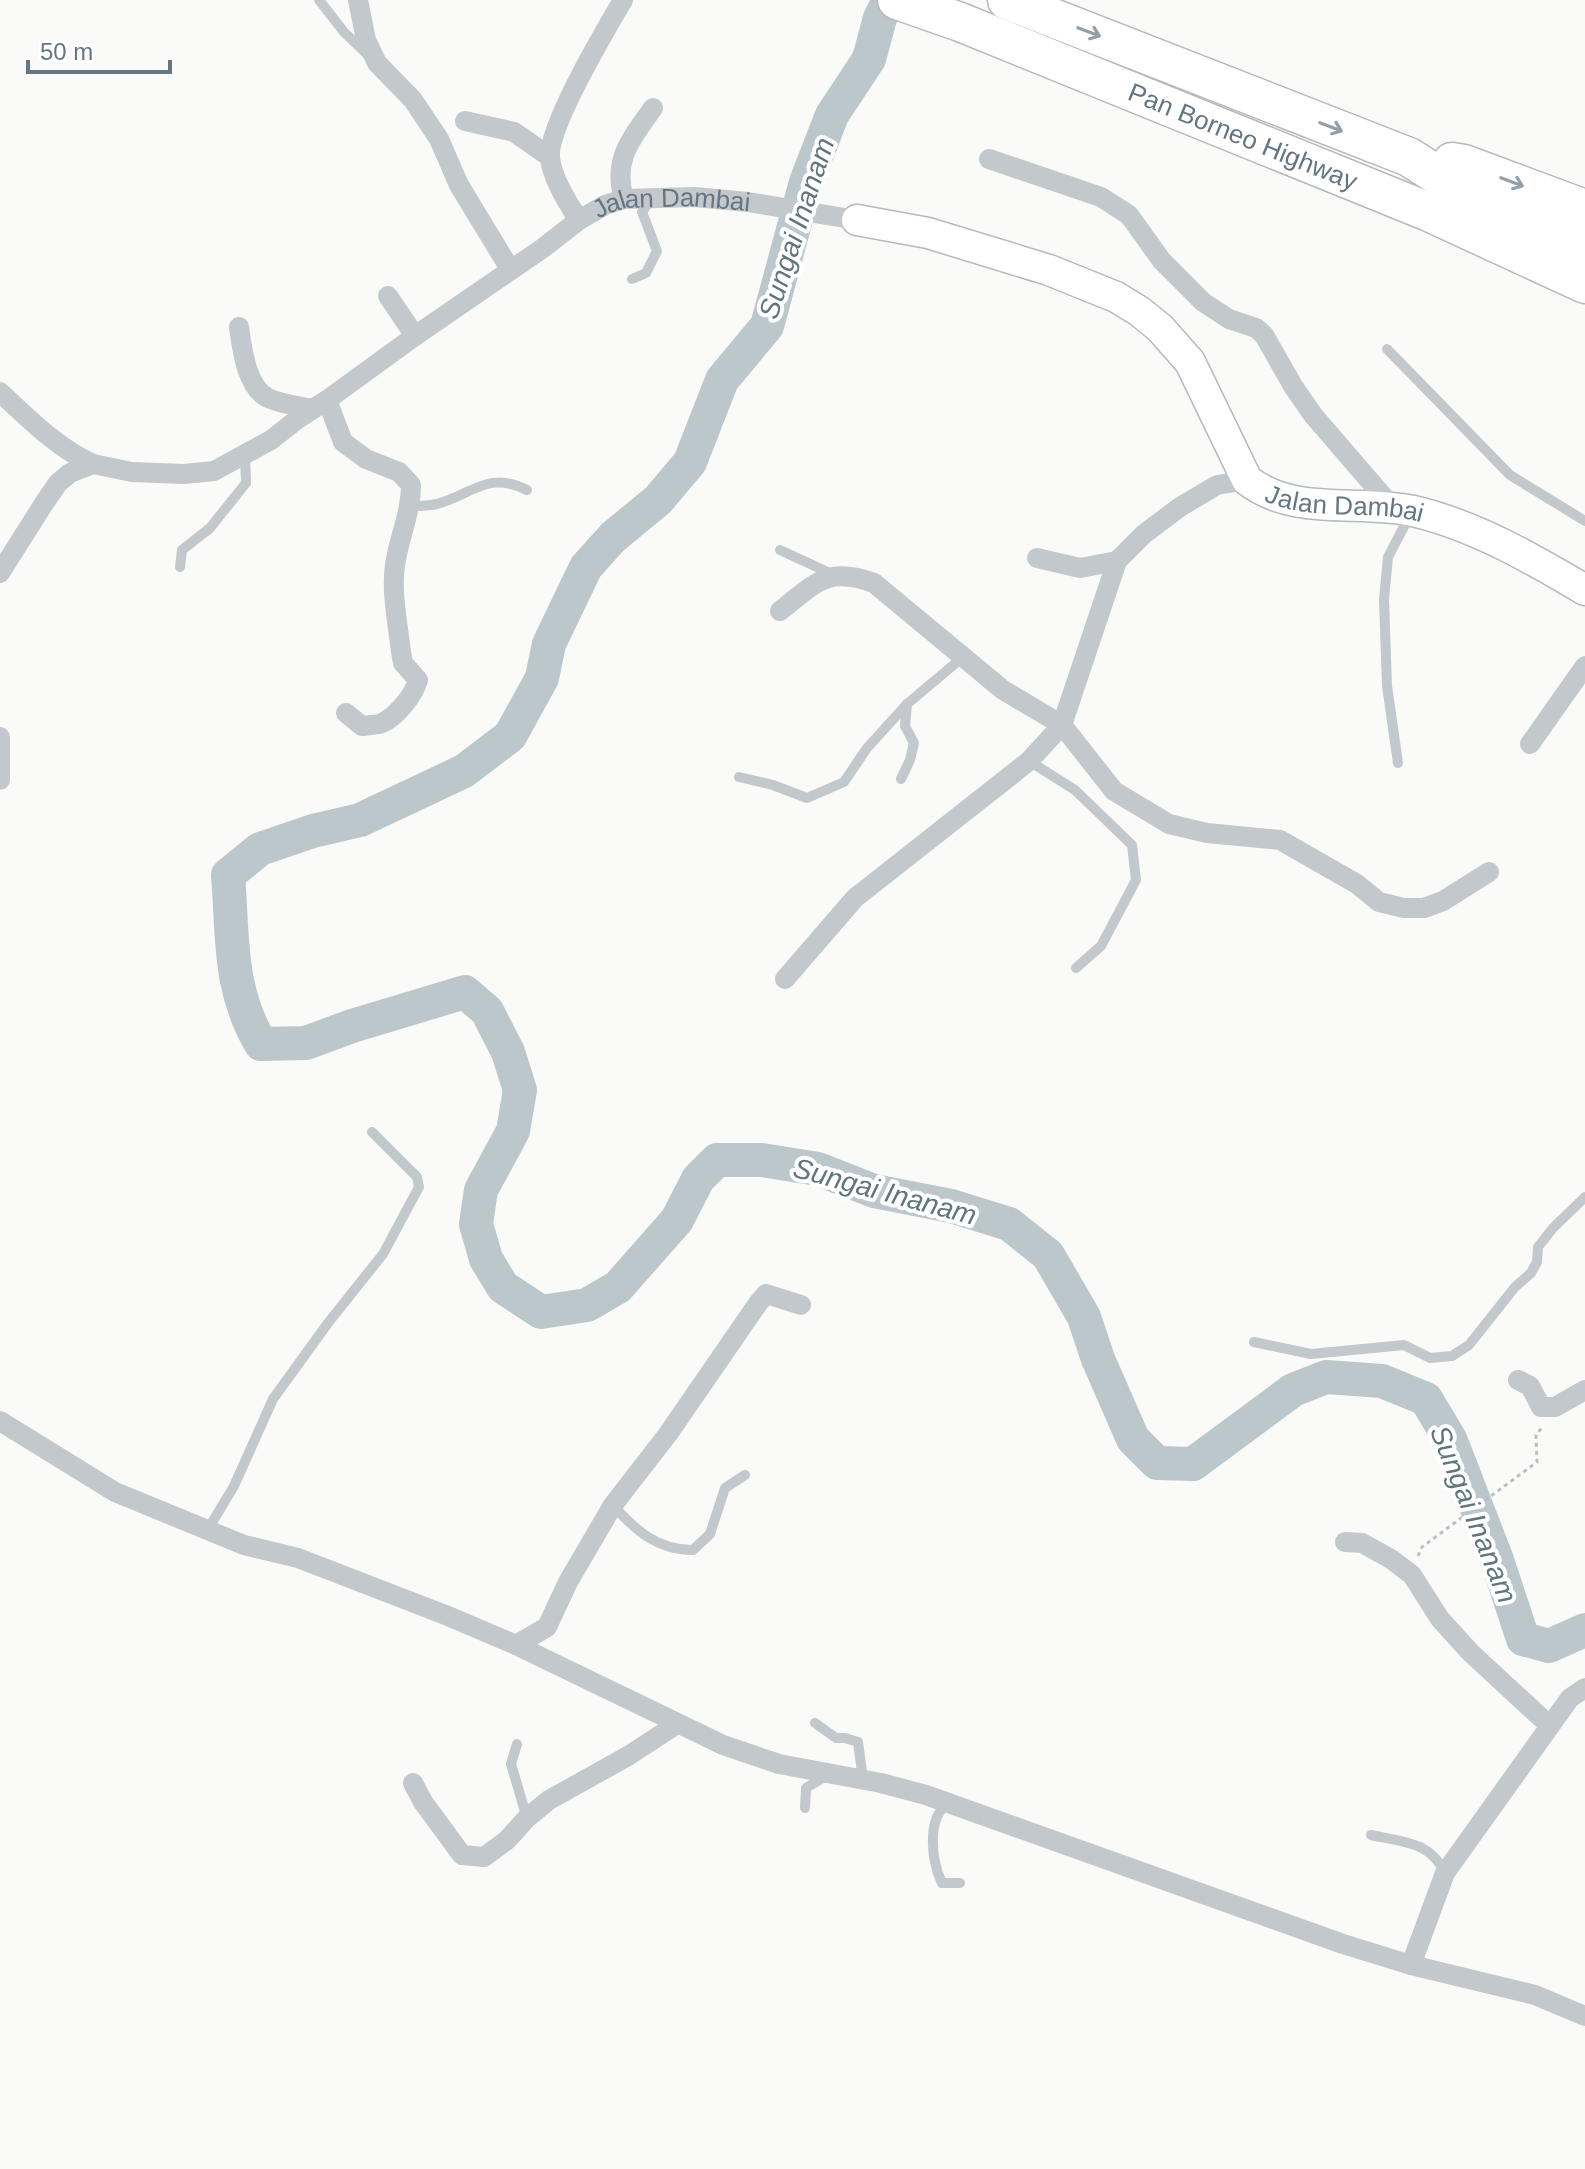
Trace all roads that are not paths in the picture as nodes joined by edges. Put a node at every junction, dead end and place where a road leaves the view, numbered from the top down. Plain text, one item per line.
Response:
1 (319, 0) edge
2 (358, 0) edge
3 (623, 0) edge
4 (897, 0) edge
5 (1007, 0) edge
6 (377, 63) junction
7 (653, 108) dead end
8 (465, 121) dead end
9 (550, 157) junction
10 (1409, 157) junction
11 (989, 159) dead end
12 (652, 197) junction
13 (624, 199) junction
14 (1430, 200) junction
15 (1585, 209) edge
16 (579, 220) junction
17 (857, 220) joint
18 (1585, 248) edge
19 (510, 269) junction
20 (632, 279) dead end
21 (1585, 284) edge
22 (388, 296) dead end
23 (1585, 313) edge
24 (239, 327) dead end
25 (415, 336) junction
26 (1387, 349) dead end
27 (0, 392) edge
28 (320, 405) junction
29 (245, 455) junction
30 (93, 464) junction
31 (1247, 480) junction
32 (527, 490) dead end
33 (411, 506) junction
34 (1403, 510) junction
35 (1585, 521) edge
36 (780, 550) dead end
37 (1037, 558) dead end
38 (1117, 561) junction
39 (180, 567) dead end
40 (0, 572) edge
41 (832, 574) junction
42 (1585, 590) edge
43 (780, 611) dead end
44 (963, 657) junction
45 (1585, 666) edge
46 (907, 704) junction
47 (346, 713) dead end
48 (1062, 725) junction
49 (0, 737) edge
50 (1530, 744) dead end
51 (0, 749) edge
52 (1029, 761) junction
53 (1398, 763) dead end
54 (739, 777) dead end
55 (901, 779) dead end
56 (0, 780) edge
57 (1489, 872) dead end
58 (1076, 968) dead end
59 (785, 979) dead end
60 (372, 1132) dead end
61 (1585, 1197) edge
62 (801, 1305) dead end
63 (1254, 1342) dead end
64 (1518, 1380) dead end
65 (1585, 1390) edge
66 (0, 1421) edge
67 (745, 1475) dead end
68 (613, 1505) junction
69 (207, 1531) junction
70 (1345, 1542) dead end
71 (516, 1645) junction
72 (1585, 1688) edge
73 (815, 1723) dead end
74 (677, 1724) junction
75 (1550, 1726) junction
76 (517, 1744) dead end
77 (829, 1773) junction
78 (863, 1780) junction
79 (413, 1783) dead end
80 (948, 1803) junction
81 (805, 1808) dead end
82 (527, 1818) junction
83 (1371, 1835) dead end
84 (1445, 1873) junction
85 (960, 1883) dead end
86 (1411, 1965) junction
87 (1585, 2016) edge

1 - 6 lane
2 - 6 street
3 - 9 street
4 - 14 highway, Pan Borneo Highway
5 -> 10 highway, Pan Borneo Highway
6 - 19 street
7 - 13 street
8 - 9 street
9 - 16 street
10 - 14 highway, Pan Borneo Highway
10 -> 15 highway
11 - 34 street
12 - 13 street, Jalan Dambai
12 - 17 street, Jalan Dambai
12 - 20 lane
13 - 16 street, Jalan Dambai
14 - 18 highway, Pan Borneo Highway
14 - 21 highway, Pan Borneo Highway
14 - 23 highway
16 - 19 street, Jalan Dambai
17 - 31 street, Jalan Dambai
19 - 25 street, Jalan Dambai
22 - 25 street
24 - 28 street
25 - 28 street, Jalan Dambai
26 - 35 lane
27 - 30 street
28 - 29 street, Jalan Dambai
28 - 33 street
29 - 30 street, Jalan Dambai
29 - 39 lane
30 - 40 street
31 - 34 street, Jalan Dambai
31 - 38 street
32 - 33 lane
33 - 47 street
34 - 42 street, Jalan Dambai
34 - 53 lane
36 - 41 lane
37 - 38 street
38 - 48 street
41 - 43 street
41 - 44 street
44 - 46 lane
44 - 48 street
45 - 50 street
46 - 54 lane
46 - 55 lane
48 - 52 street
48 - 57 street
49 - 51 street
51 - 56 street
52 - 58 lane
52 - 59 street
60 - 69 lane
61 - 63 lane
62 - 68 street
64 - 65 street
66 - 69 street
67 - 68 lane
68 - 71 street
69 - 71 street
70 - 75 street
71 - 74 street
72 - 75 street
73 - 78 lane
74 - 77 street
74 - 82 street
75 - 84 street
76 - 82 lane
77 - 78 street
77 - 81 lane
78 - 80 street
79 - 82 street
80 - 85 lane
80 - 86 street
83 - 84 lane
84 - 86 street
86 - 87 street

